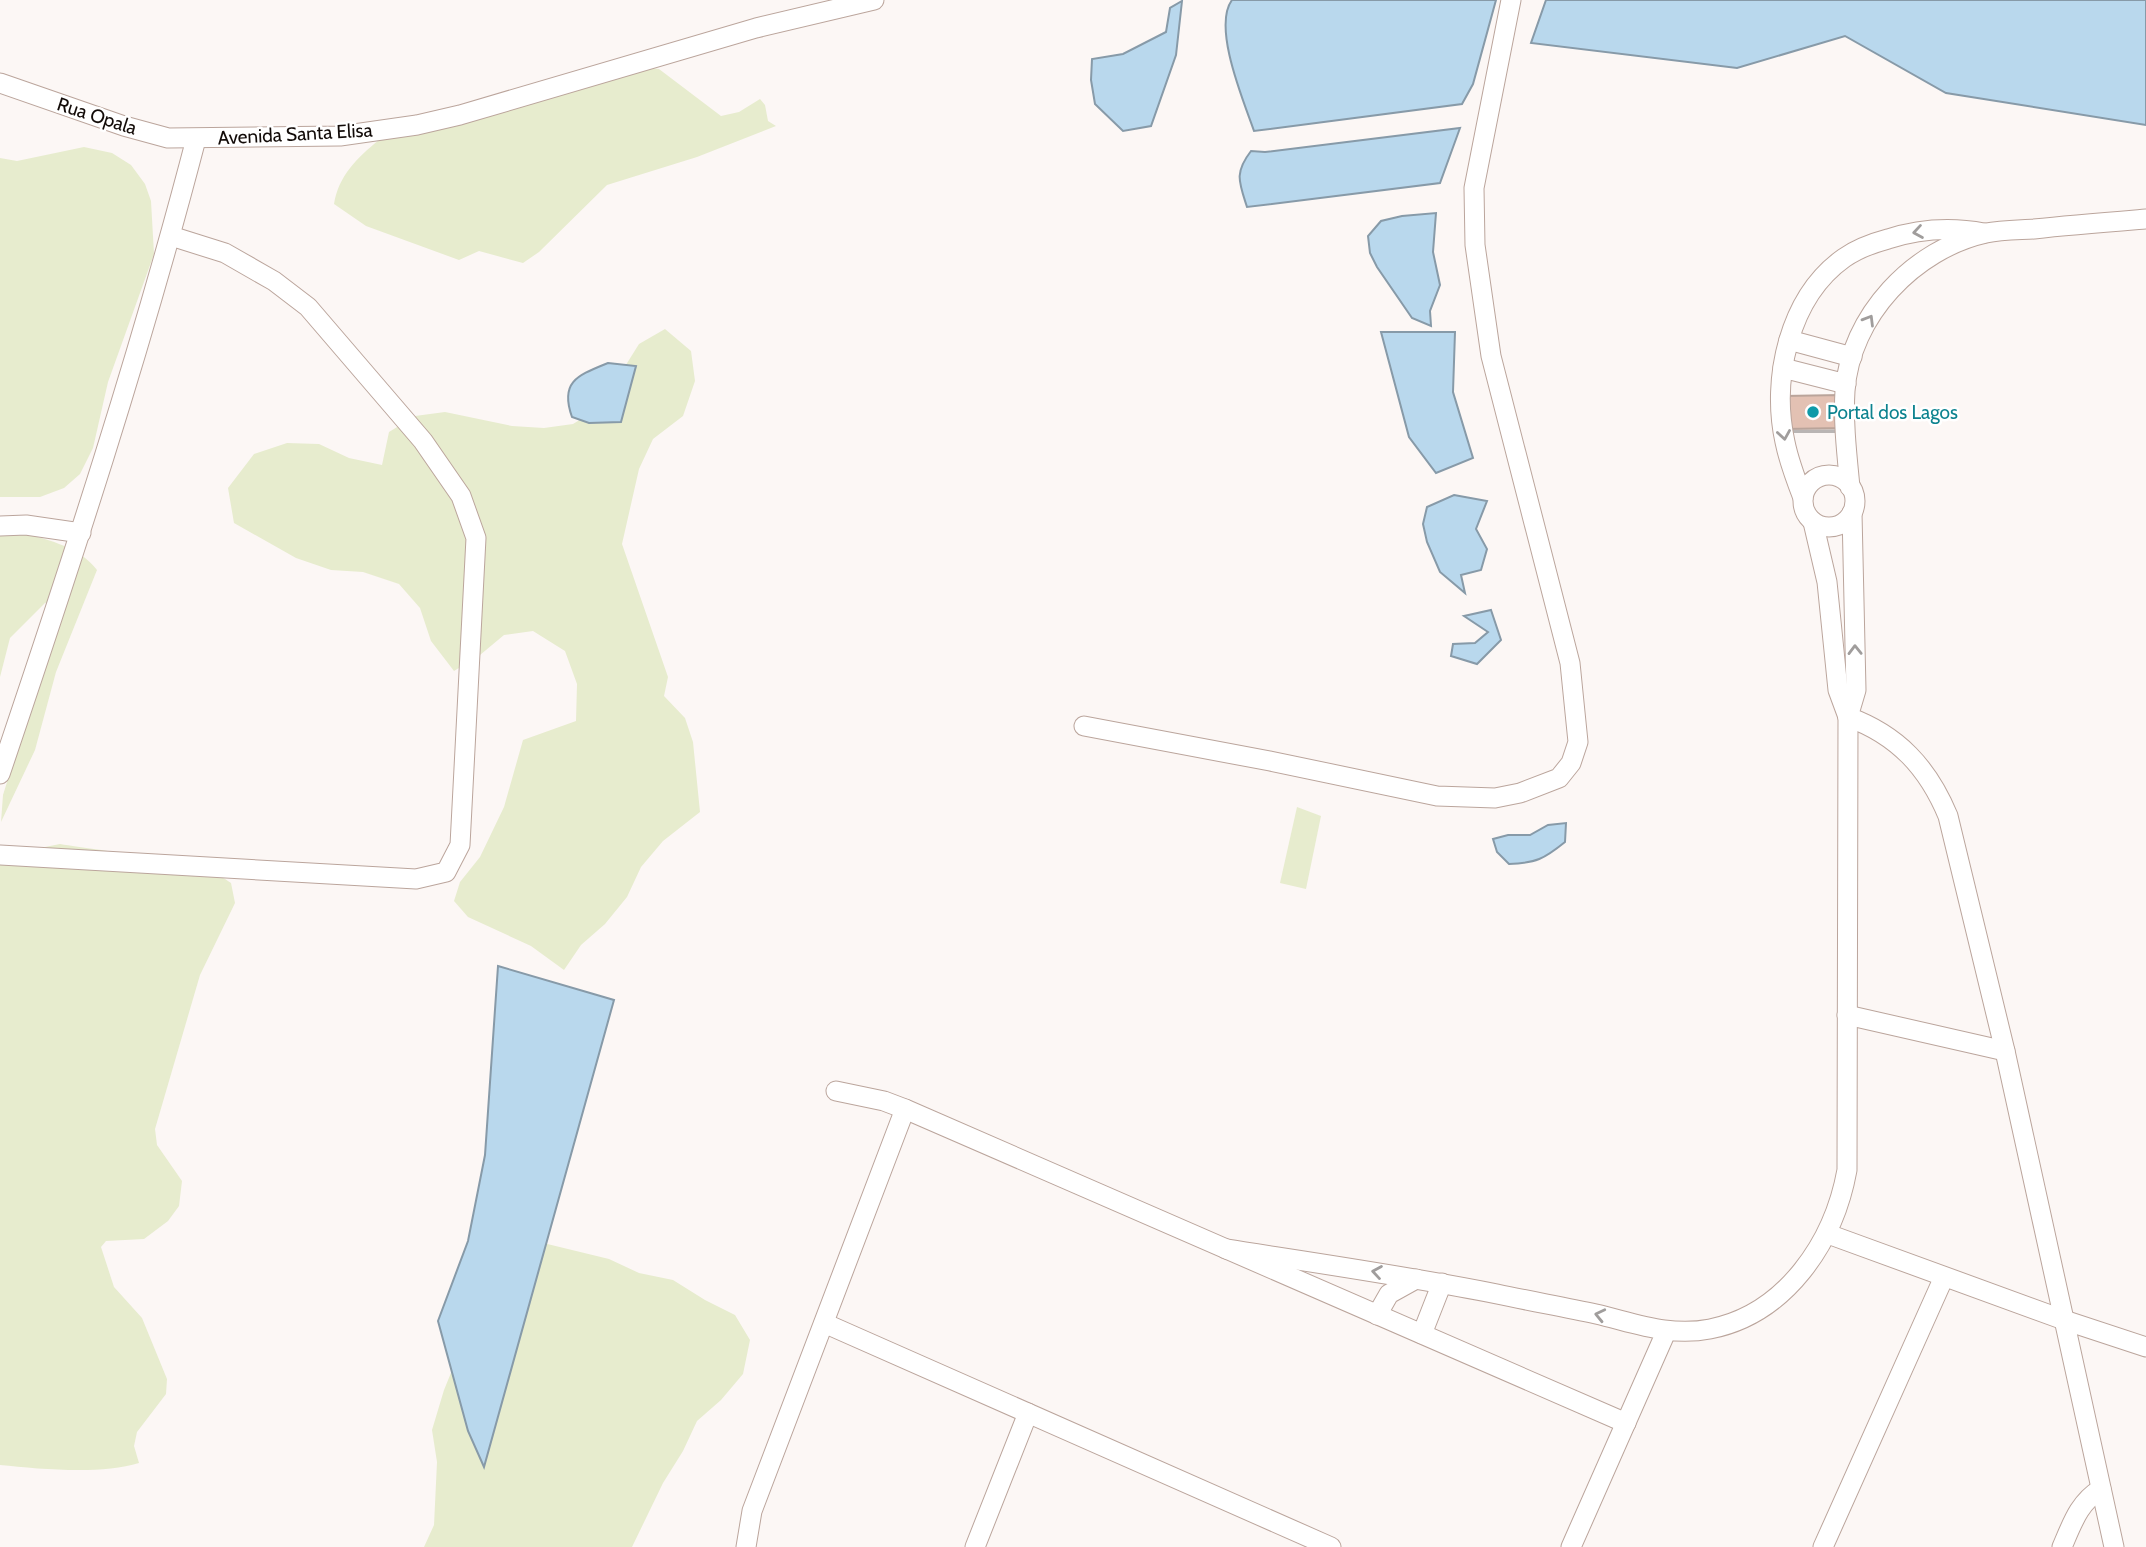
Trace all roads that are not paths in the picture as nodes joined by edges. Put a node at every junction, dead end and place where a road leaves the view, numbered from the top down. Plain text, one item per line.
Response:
1 (874, 0) edge
2 (1511, 0) edge
3 (0, 83) edge
4 (196, 139) junction
5 (2146, 219) edge
6 (1986, 233) junction
7 (171, 236) junction
8 (1789, 340) junction
9 (1852, 357) junction
10 (1783, 368) junction
11 (1846, 384) junction
12 (1850, 487) junction
13 (1803, 498) junction
14 (1852, 513) junction
15 (1813, 522) junction
16 (0, 526) edge
17 (80, 533) junction
18 (1848, 717) junction
19 (1084, 726) dead end
20 (0, 774) edge
21 (0, 855) edge
22 (1847, 1015) junction
23 (2005, 1051) junction
24 (836, 1091) dead end
25 (905, 1109) junction
26 (1828, 1234) junction
27 (1226, 1249) junction
28 (1944, 1277) junction
29 (1416, 1279) junction
30 (1442, 1283) junction
31 (1377, 1315) junction
32 (2064, 1320) junction
33 (824, 1322) junction
34 (1666, 1332) junction
35 (1422, 1334) junction
36 (2146, 1347) edge
37 (1028, 1413) junction
38 (1626, 1423) junction
39 (2101, 1489) junction
40 (746, 1547) edge
41 (975, 1547) edge
42 (1331, 1547) edge
43 (1571, 1547) edge
44 (1823, 1547) edge
45 (2062, 1547) edge
46 (2114, 1547) edge

1 - 4 street, Avenida Santa Elisa
2 - 19 street
3 - 4 street, Rua Opala
4 - 7 street, Avenida Santa Elisa
5 - 6 street
6 -> 8 street
9 -> 6 street
7 - 17 street, Avenida Santa Elisa
7 - 21 street
8 - 9 street
8 - 10 street
9 - 11 street
10 - 11 street
10 -> 13 street
11 - 12 street
12 - 13 street
12 - 14 street
13 - 15 street
14 - 15 street
18 -> 14 street
15 - 18 street
16 - 17 street
17 - 20 street, Avenida Santa Elisa
18 - 22 street
18 - 23 street
22 - 23 street
22 - 26 street
23 - 32 street
24 - 25 street
25 - 27 street
25 - 33 street
26 - 28 street
26 - 34 street
29 -> 27 street
27 - 31 street
28 - 32 street
28 - 44 street
29 - 30 street
29 - 31 street
34 -> 30 street
30 - 35 street
31 - 35 street
32 - 36 street
32 - 39 street
33 - 37 street
33 - 40 street
34 - 38 street
35 - 38 street
37 - 41 street
37 - 42 street
38 - 43 street
39 - 45 street
39 - 46 street

